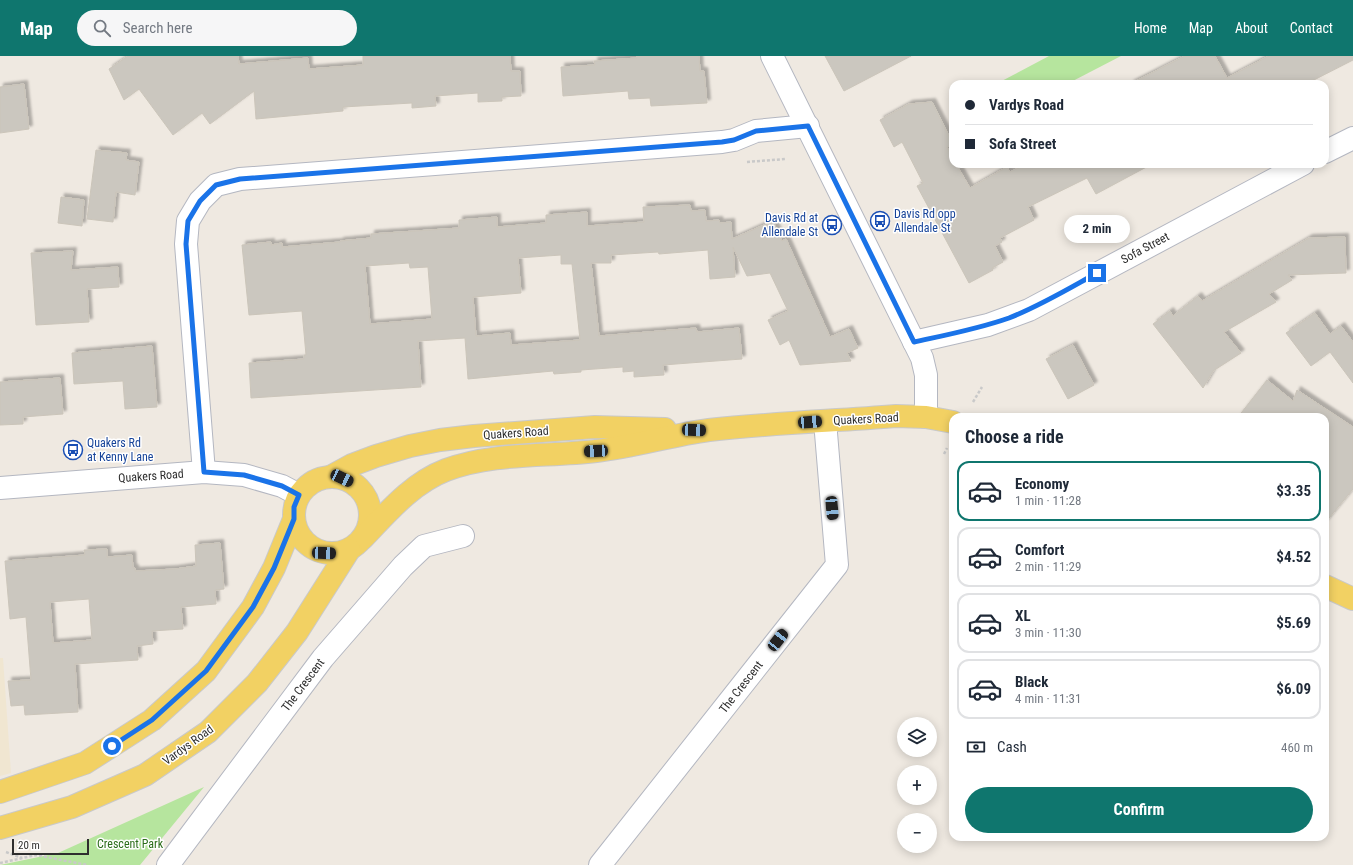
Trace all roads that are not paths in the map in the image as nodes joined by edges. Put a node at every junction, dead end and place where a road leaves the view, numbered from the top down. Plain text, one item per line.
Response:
1 (772, 56) edge
2 (808, 126) junction
3 (1351, 142) edge
4 (1329, 150) edge
5 (1295, 168) edge
6 (914, 342) junction
7 (926, 417) junction
8 (825, 421) junction
9 (949, 421) edge
10 (708, 430) junction
11 (204, 472) junction
12 (330, 477) junction
13 (0, 488) edge
14 (299, 495) junction
15 (294, 519) junction
16 (464, 536) dead end
17 (356, 544) junction
18 (1329, 588) edge
19 (1353, 599) edge
20 (0, 792) edge
21 (0, 828) edge
22 (168, 865) edge
23 (600, 865) edge

1 - 2 street
2 - 6 street
2 - 11 street
3 - 4 street
5 - 6 street, Sofa Street
6 - 7 street
7 - 8 main road, Quakers Road
7 - 9 main road, Quakers Road
8 - 10 main road, Quakers Road
8 - 23 street, The Crescent
10 - 12 main road, Quakers Road
10 - 17 main road, Quakers Road
11 - 13 street, Quakers Road
11 - 14 street, Quakers Road
12 - 14 main road
12 - 17 main road
14 - 15 main road
15 - 17 main road
15 - 20 main road
16 - 22 street, The Crescent
17 - 21 main road, Vardys Road
18 - 19 main road

